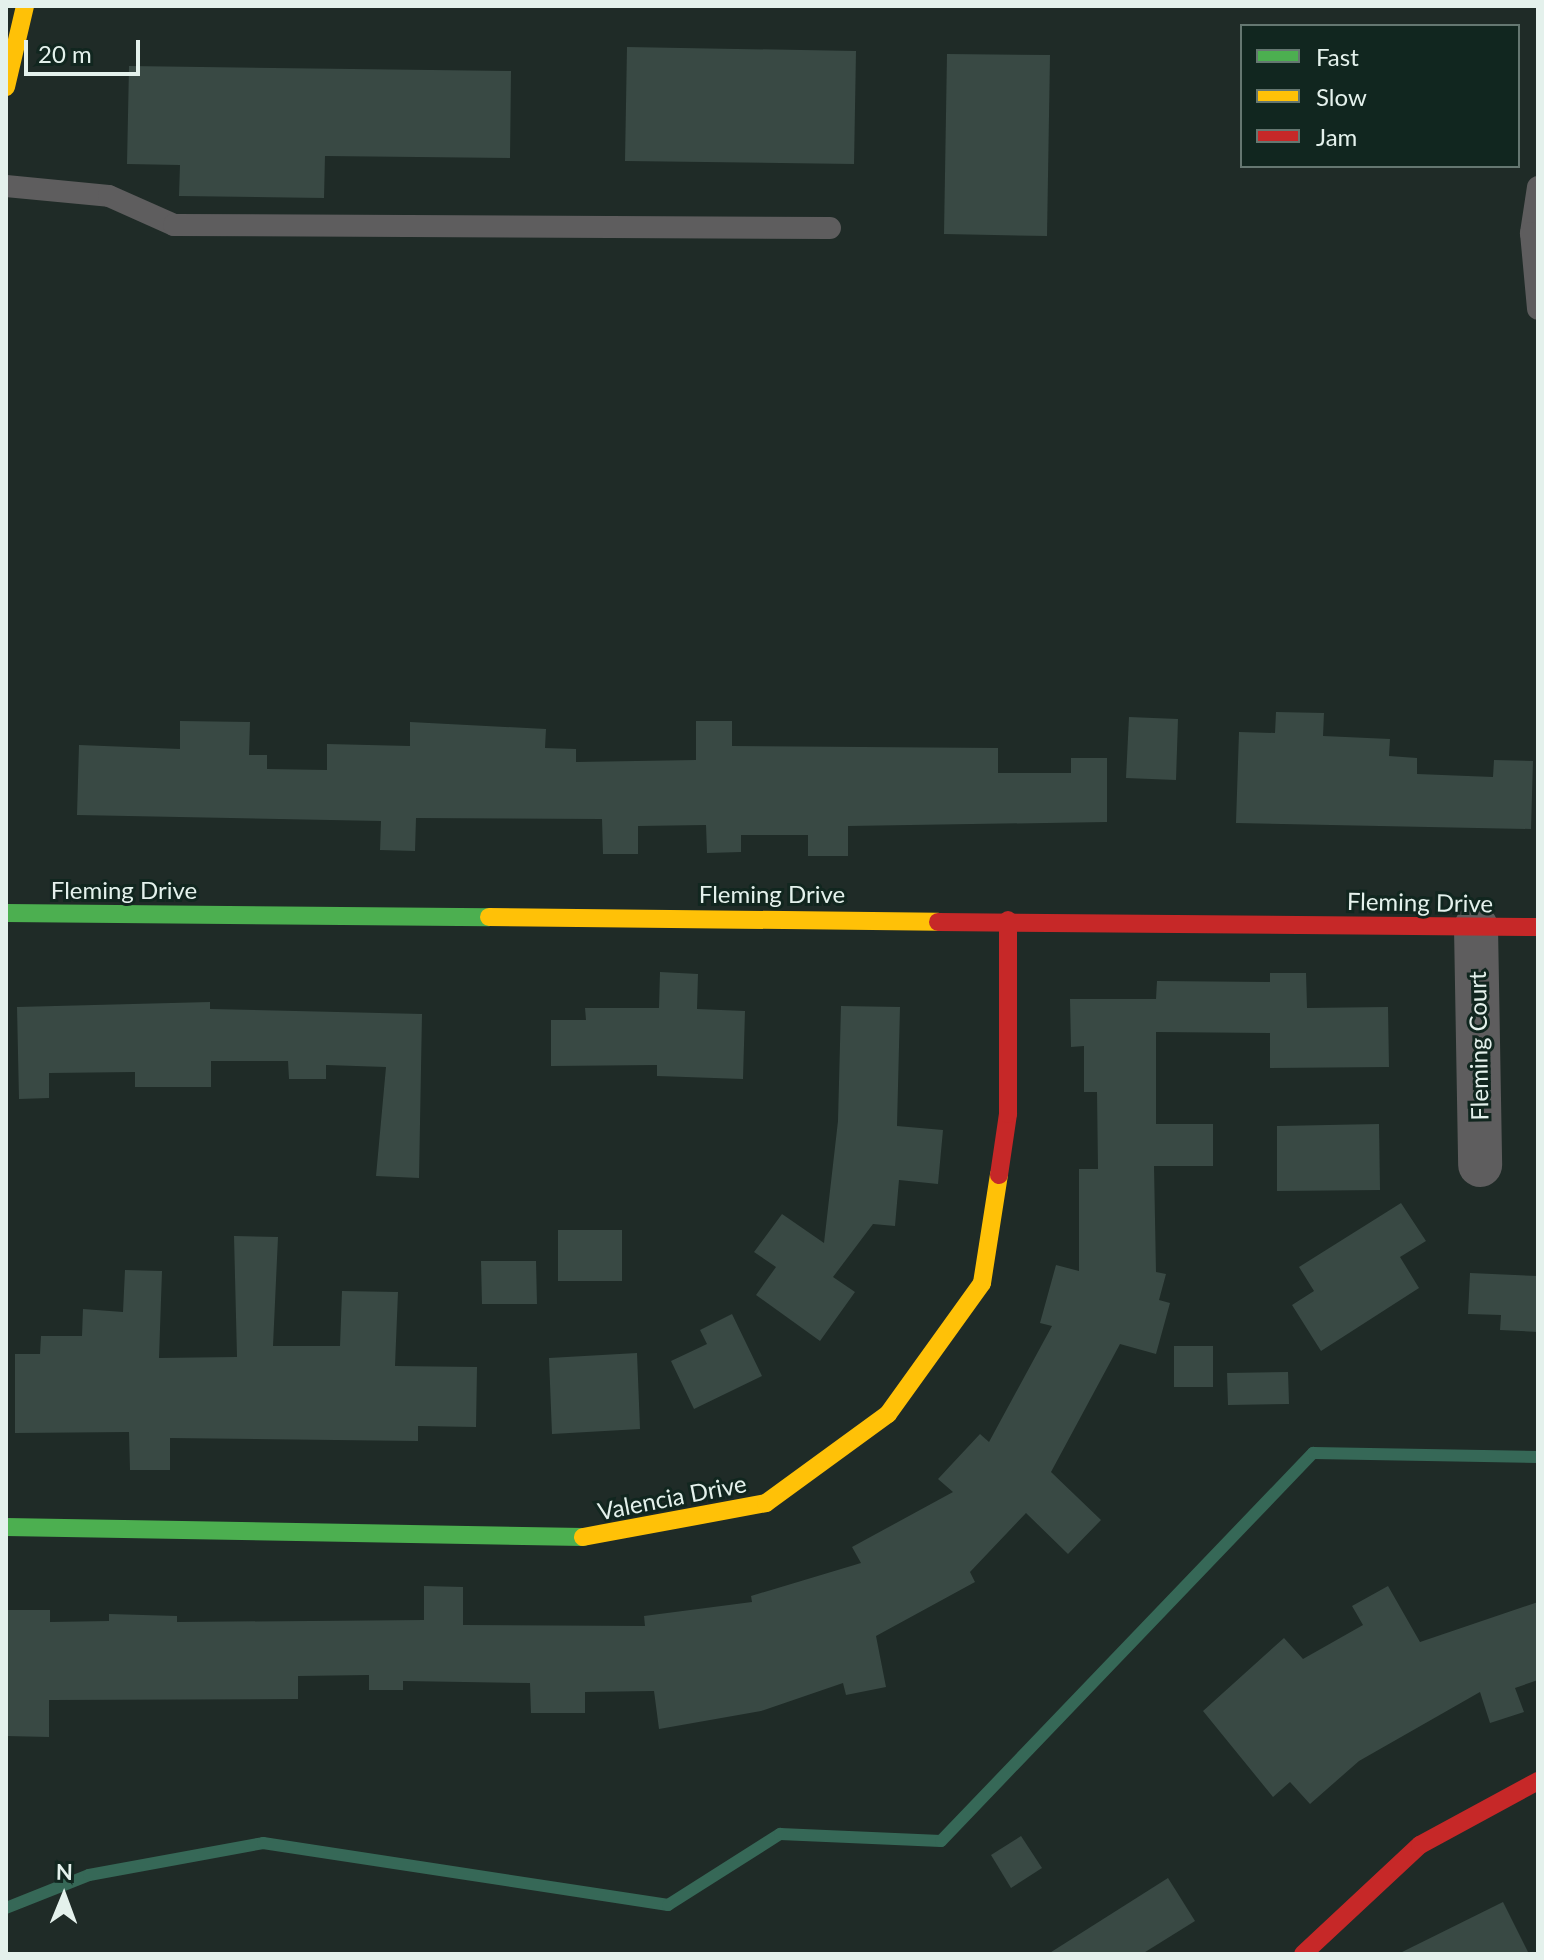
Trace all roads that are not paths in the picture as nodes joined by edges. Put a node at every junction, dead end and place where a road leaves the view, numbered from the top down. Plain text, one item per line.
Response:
1 (25, 6) edge
2 (6, 87) edge
3 (6, 186) edge
4 (1538, 187) edge
5 (830, 228) dead end
6 (1538, 309) edge
7 (6, 913) edge
8 (1008, 920) junction
9 (1476, 927) junction
10 (1538, 927) edge
11 (1480, 1165) dead end
12 (6, 1527) edge
13 (1538, 1781) edge
14 (1303, 1954) edge

1 - 2 street
3 - 5 lane
4 - 6 lane
7 - 8 street, Fleming Drive
8 - 9 street, Fleming Drive
8 - 12 street, Valencia Drive
9 - 10 street, Fleming Drive
9 - 11 street, Fleming Court
13 - 14 street

